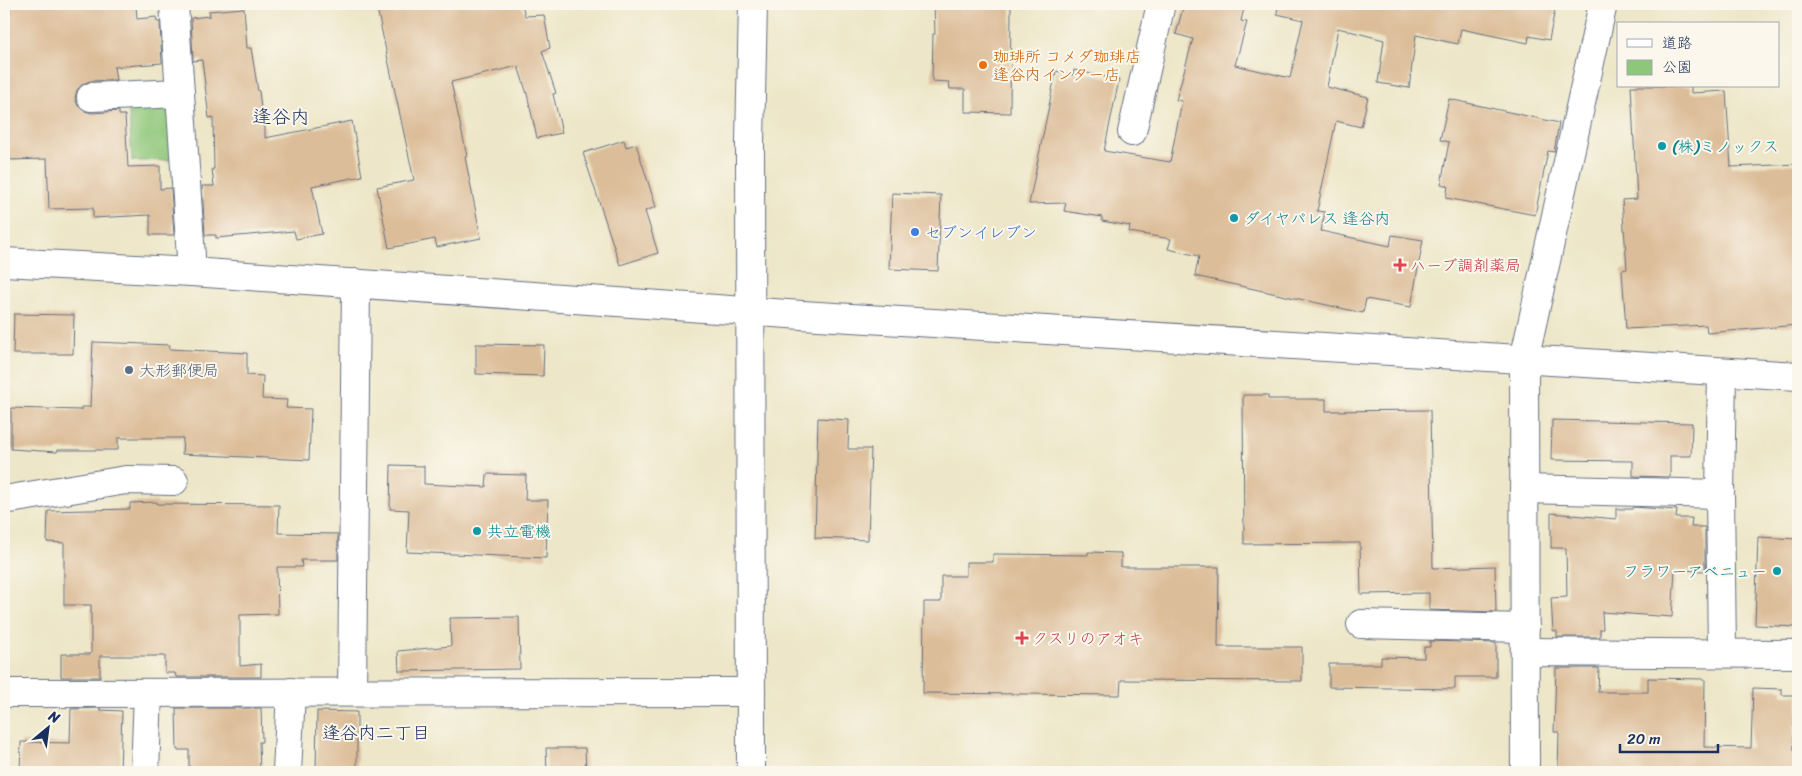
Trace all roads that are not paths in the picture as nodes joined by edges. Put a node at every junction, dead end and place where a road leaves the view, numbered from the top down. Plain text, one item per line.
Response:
1 (174, 4) edge
2 (753, 4) edge
3 (1161, 4) edge
4 (1603, 4) edge
5 (180, 93) junction
6 (91, 97) dead end
7 (1132, 132) dead end
8 (4, 262) edge
9 (192, 272) junction
10 (356, 284) junction
11 (750, 311) junction
12 (1524, 360) junction
13 (1722, 372) junction
14 (1798, 376) edge
15 (174, 481) dead end
16 (1524, 489) junction
17 (1720, 494) junction
18 (4, 500) edge
19 (1361, 624) dead end
20 (1525, 640) junction
21 (1722, 652) junction
22 (1798, 654) edge
23 (291, 692) junction
24 (352, 692) junction
25 (751, 692) junction
26 (4, 693) edge
27 (148, 693) junction
28 (145, 772) edge
29 (287, 772) edge
30 (751, 772) edge
31 (1525, 772) edge

1 - 5 street
2 - 11 street
3 - 7 street
4 - 12 street
5 - 6 street
5 - 9 street
8 - 9 street
9 - 10 street
10 - 11 street
10 - 24 street
11 - 12 street
11 - 25 street
12 - 13 street
12 - 16 street
13 - 14 street
13 - 17 street
15 - 18 street
16 - 17 street
16 - 20 street
17 - 21 street
19 - 20 street
20 - 21 street
20 - 31 street
21 - 22 street
23 - 24 street
23 - 27 street
23 - 29 street
24 - 25 street
25 - 30 street
26 - 27 street
27 - 28 street

